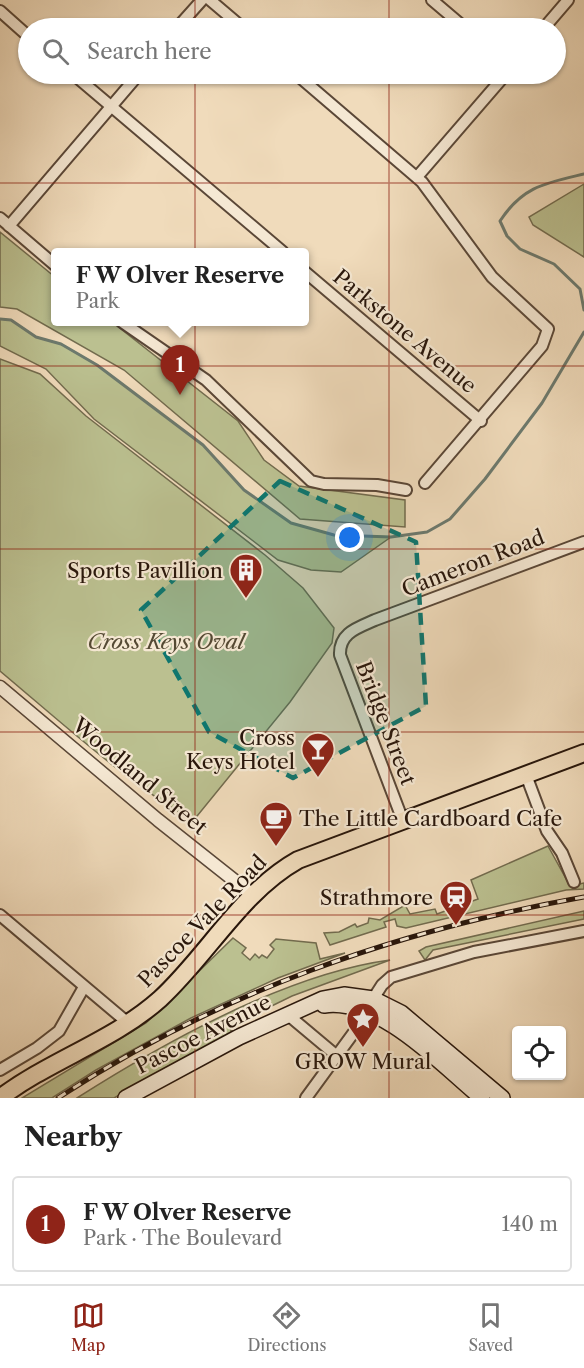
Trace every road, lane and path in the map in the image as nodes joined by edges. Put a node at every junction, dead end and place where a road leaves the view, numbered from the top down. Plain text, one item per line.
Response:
1 (202, 0) edge
2 (210, 0) edge
3 (432, 0) edge
4 (568, 0) edge
5 (0, 11) edge
6 (186, 18) edge
7 (231, 18) edge
8 (453, 18) edge
9 (553, 18) edge
10 (18, 27) edge
11 (85, 84) edge
12 (130, 84) edge
13 (308, 84) edge
14 (497, 84) edge
15 (111, 106) junction
16 (417, 177) junction
17 (0, 218) edge
18 (9, 226) junction
19 (278, 248) edge
20 (51, 262) edge
21 (309, 275) edge
22 (129, 326) edge
23 (481, 421) junction
24 (425, 483) dead end
25 (406, 490) dead end
26 (584, 542) edge
27 (375, 620) joint
28 (0, 687) edge
29 (584, 753) edge
30 (526, 775) junction
31 (403, 821) junction
32 (574, 882) dead end
33 (254, 896) junction
34 (0, 915) edge
35 (584, 931) edge
36 (84, 987) junction
37 (371, 1006) junction
38 (295, 1013) junction
39 (128, 1023) junction
40 (337, 1056) junction
41 (0, 1070) edge
42 (0, 1098) edge
43 (126, 1098) edge
44 (306, 1098) edge
45 (482, 1098) edge
46 (502, 1098) edge

1 - 6 street
2 - 7 street
3 - 8 street
4 - 9 street
5 - 10 street
11 - 15 street
12 - 15 street
13 - 16 street
14 - 16 street
15 - 18 street
15 - 19 street
16 - 23 street
17 - 18 street
18 - 20 street
21 - 23 street, Parkstone Avenue
22 - 25 street
23 - 24 street
26 - 27 street, Cameron Road
27 - 31 street, Bridge Street
28 - 33 street, Woodland Street
29 - 30 main road, Pascoe Vale Road
30 - 31 main road, Pascoe Vale Road
30 - 32 street
31 - 33 main road, Pascoe Vale Road
33 - 39 main road, Pascoe Vale Road
34 - 36 street
35 - 37 street
36 - 39 street
36 - 41 street
37 - 38 main road, Pascoe Avenue
37 - 40 street
37 - 45 main road
37 - 46 main road
38 - 40 street
38 - 43 main road, Pascoe Avenue
39 - 42 main road, Pascoe Vale Road
40 - 44 street

